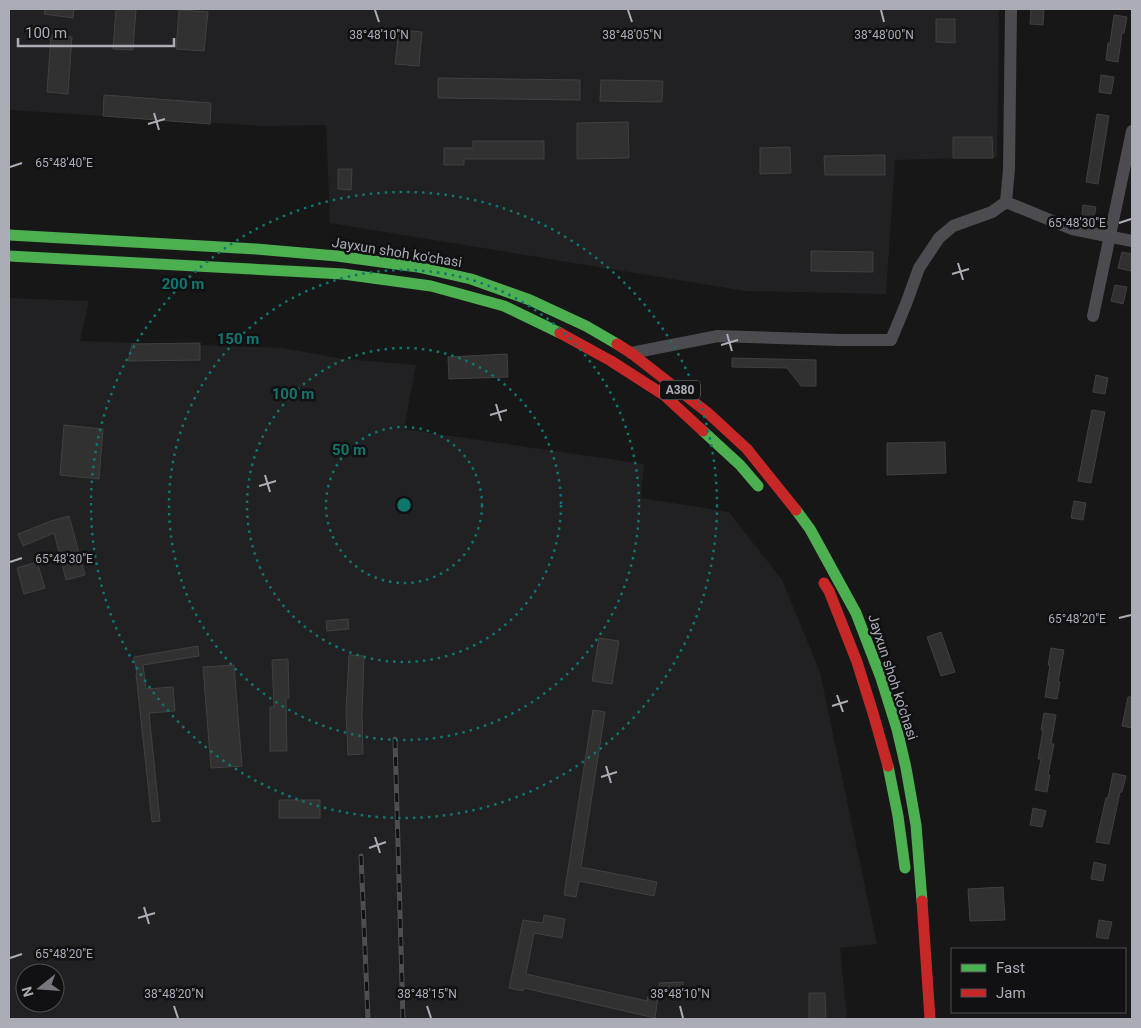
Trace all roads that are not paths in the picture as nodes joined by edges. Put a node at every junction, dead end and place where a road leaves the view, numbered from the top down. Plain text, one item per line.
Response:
1 (1011, 9) edge
2 (1132, 131) edge
3 (1006, 202) junction
4 (9, 235) edge
5 (1110, 237) junction
6 (1132, 241) edge
7 (9, 256) edge
8 (1093, 316) dead end
9 (631, 353) junction
10 (767, 497) dead end
11 (819, 575) dead end
12 (906, 880) dead end
13 (930, 1019) edge

1 - 3 street
2 - 5 street
3 - 5 street
3 - 9 street
4 - 9 highway, Jayxun shoh ko'chasi / A380
5 - 6 street
5 - 8 street
7 - 10 highway, Jayxun shoh ko'chasi / A380
9 - 13 highway, Jayxun shoh ko'chasi / A380
11 - 12 highway

